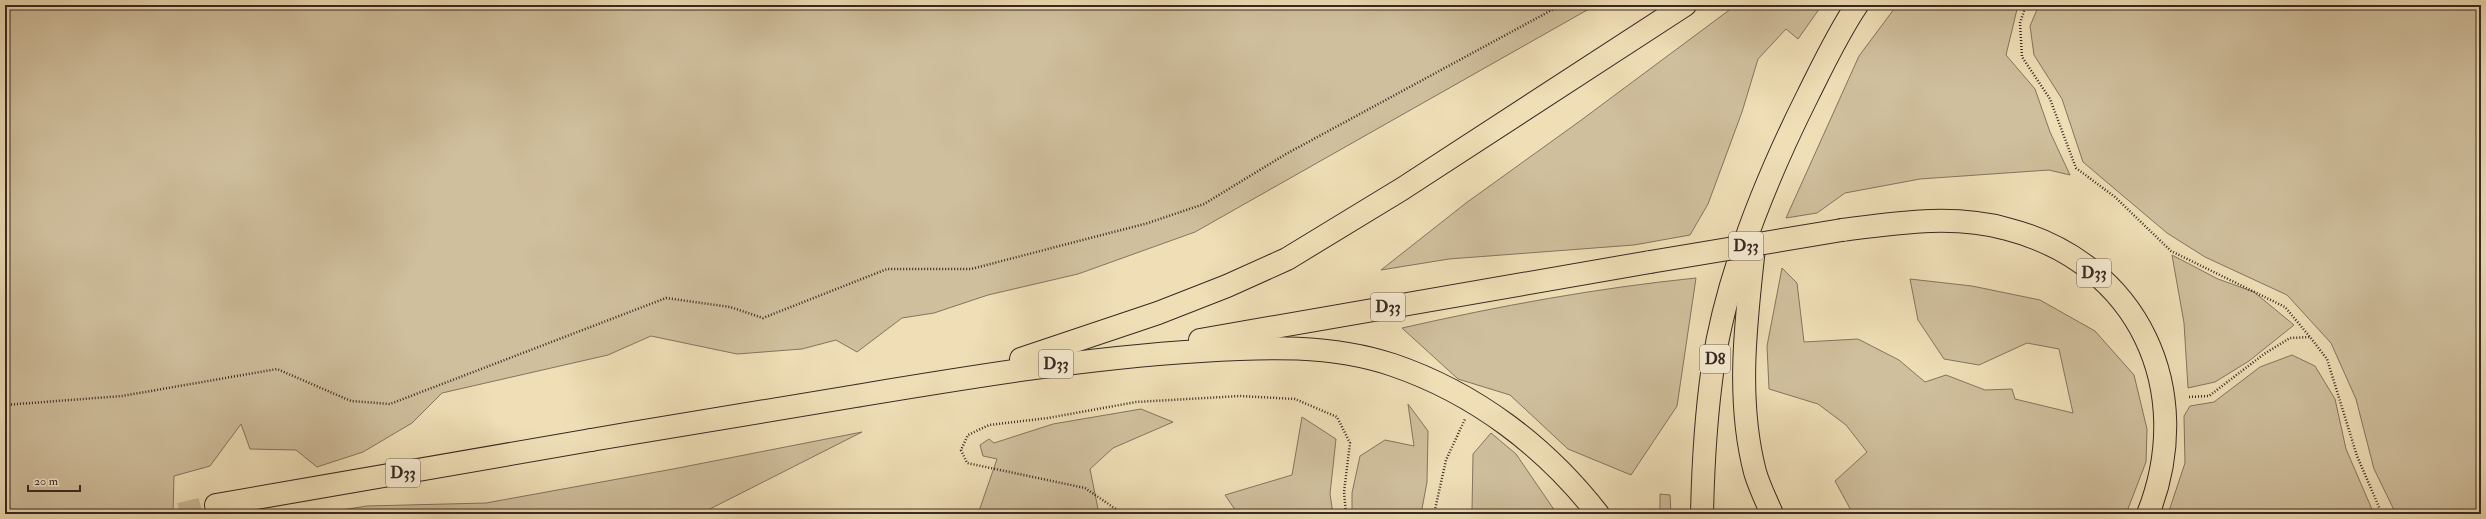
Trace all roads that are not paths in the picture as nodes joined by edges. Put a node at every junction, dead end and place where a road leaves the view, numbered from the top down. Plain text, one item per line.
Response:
1 (1685, 5) edge
2 (1857, 5) edge
3 (1758, 209) junction
4 (1126, 355) junction
5 (985, 373) junction
6 (216, 505) tunnel mouth
7 (1598, 514) edge
8 (1702, 514) edge
9 (1772, 514) edge
10 (2148, 514) edge

1 - 5 main road
2 - 3 main road, D8
3 - 8 main road, D8
3 - 9 main road
4 - 5 main road, D33
4 - 7 main road
4 - 10 main road, D33, bridge
5 - 6 main road, D33

